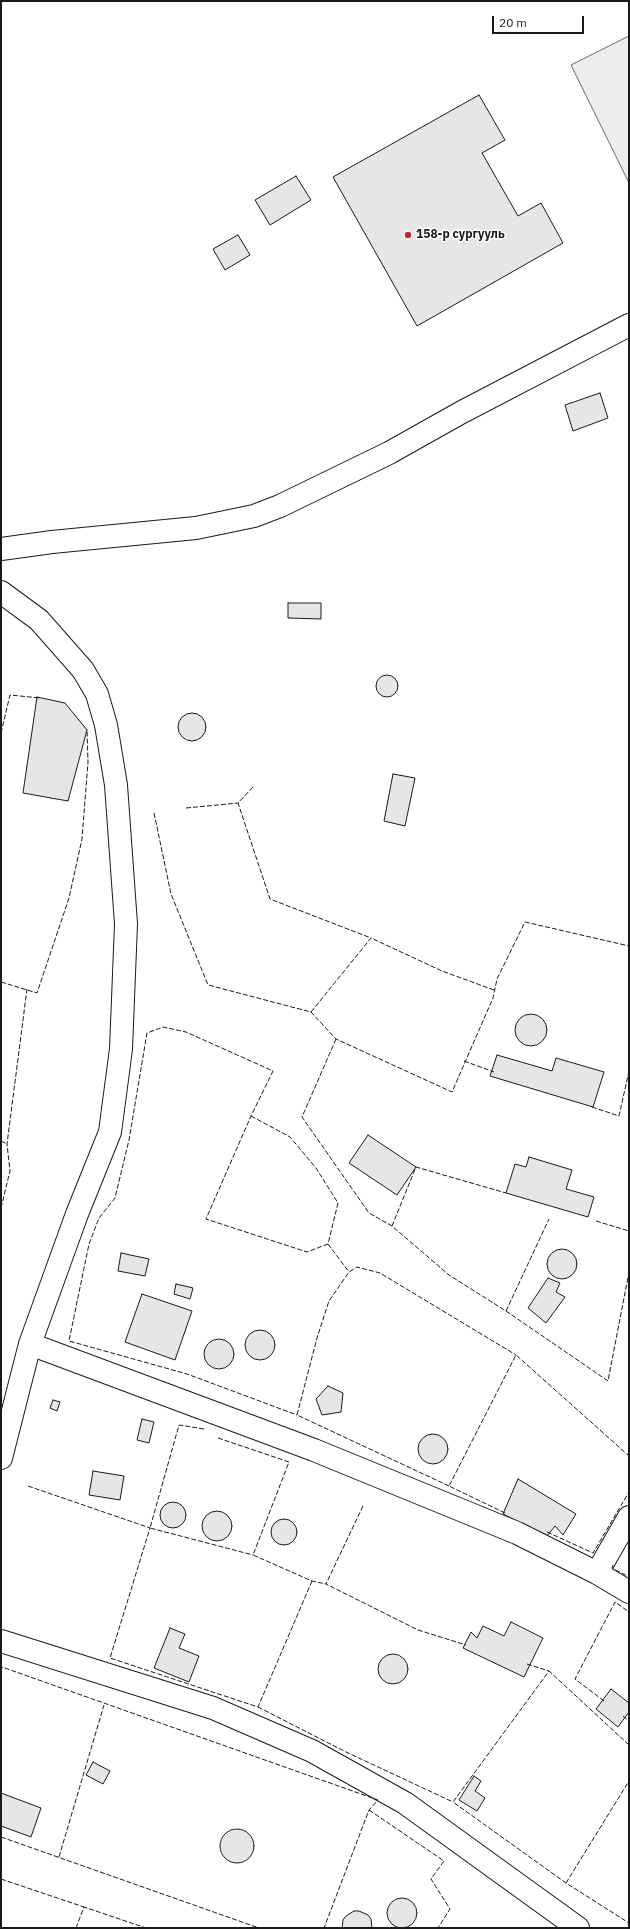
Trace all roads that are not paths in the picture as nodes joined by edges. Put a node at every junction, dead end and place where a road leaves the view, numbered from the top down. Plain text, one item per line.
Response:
1 (629, 325) edge
2 (1, 549) edge
3 (1, 592) edge
4 (30, 1344) junction
5 (1, 1458) edge
6 (629, 1517) edge
7 (597, 1573) junction
8 (629, 1592) edge
9 (1, 1641) edge
10 (578, 1928) edge

1 - 2 street
3 - 4 street
4 - 5 street
4 - 7 street
6 - 7 street
7 - 8 street
9 - 10 street

